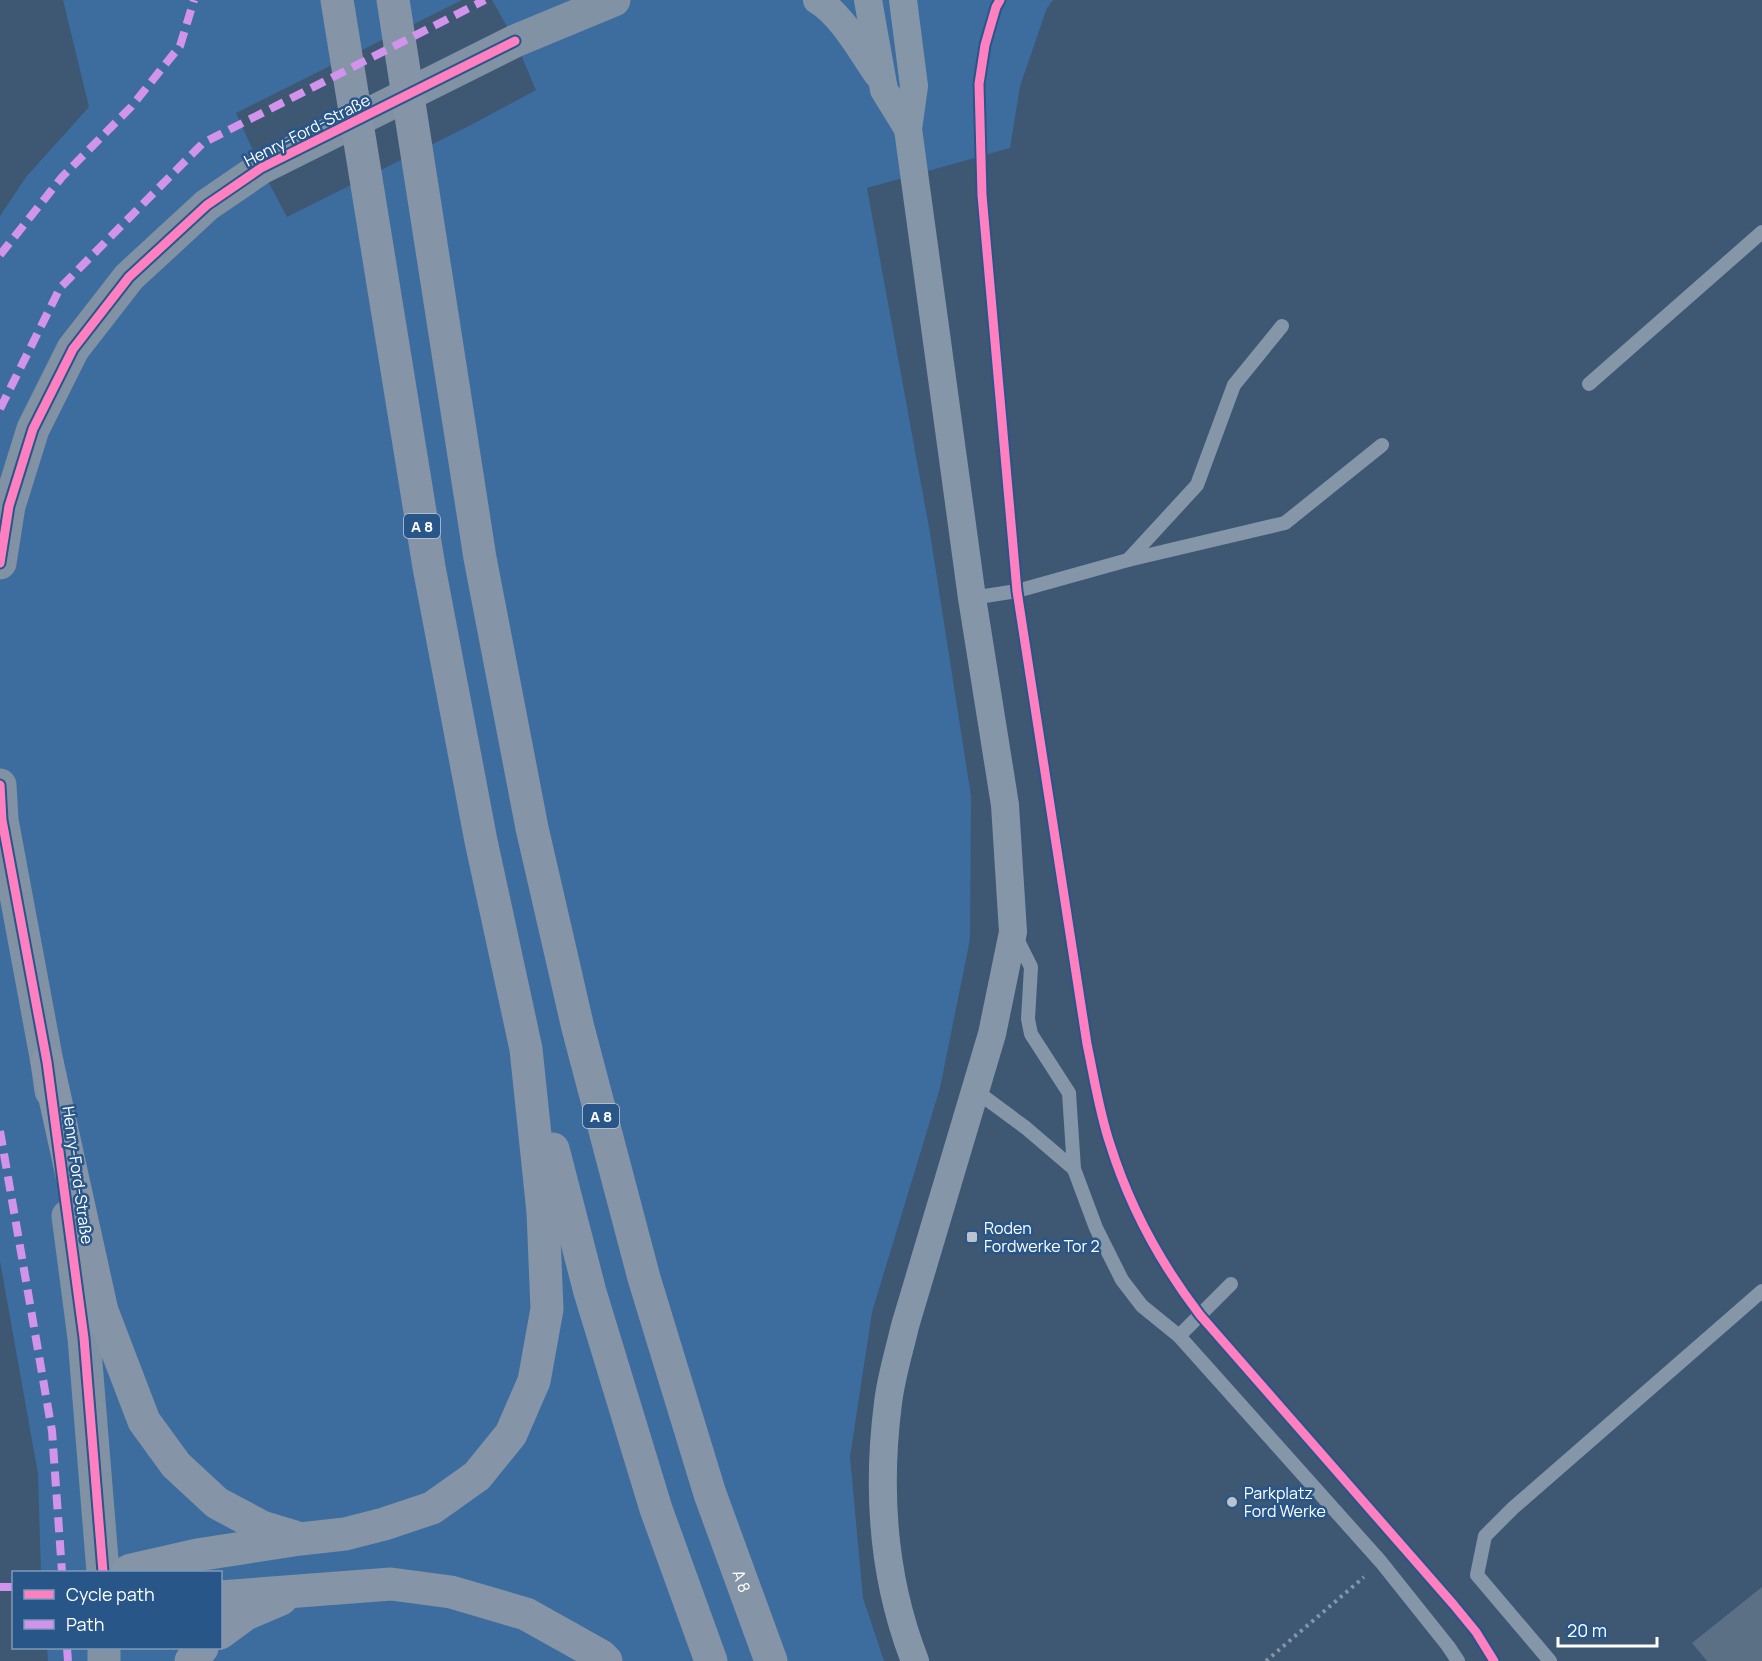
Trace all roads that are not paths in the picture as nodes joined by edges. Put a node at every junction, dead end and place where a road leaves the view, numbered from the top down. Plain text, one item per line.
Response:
1 (337, 0) edge
2 (393, 0) edge
3 (614, 0) edge
4 (817, 0) edge
5 (868, 0) edge
6 (903, 0) edge
7 (883, 82) junction
8 (908, 129) junction
9 (1762, 232) edge
10 (1282, 326) dead end
11 (1589, 384) dead end
12 (1382, 445) dead end
13 (1128, 560) junction
14 (0, 563) edge
15 (972, 598) junction
16 (0, 785) edge
17 (1013, 932) junction
18 (526, 1049) junction
19 (47, 1062) junction
20 (976, 1091) junction
21 (1074, 1169) junction
22 (1231, 1284) dead end
23 (1762, 1291) edge
24 (1179, 1336) junction
25 (300, 1539) junction
26 (103, 1571) edge
27 (128, 1571) edge
28 (300, 1591) junction
29 (222, 1597) edge
30 (222, 1632) edge
31 (200, 1649) edge
32 (191, 1661) edge
33 (606, 1661) edge
34 (711, 1661) edge
35 (771, 1661) edge
36 (915, 1661) edge
37 (1458, 1661) edge
38 (1550, 1661) edge

1 - 18 highway, A 8
2 - 35 highway, A 8 / A 8
3 - 14 street, Henry-Ford-Straße
4 - 7 street
5 - 7 street
6 - 8 street
7 - 8 street
8 - 15 street
9 - 11 lane
10 - 13 lane
12 - 13 lane
13 - 15 lane
15 - 17 street
16 - 19 street, Henry-Ford-Straße
17 - 20 street
17 - 21 lane
18 - 25 highway
18 - 34 highway, A 8
19 - 25 highway
19 - 26 street, Henry-Ford-Straße
20 - 21 lane
20 - 36 street
21 - 24 lane
22 - 24 lane
23 - 38 lane
24 - 37 lane
25 - 27 highway
28 - 29 highway
28 - 30 highway
28 - 33 highway
31 - 32 highway

